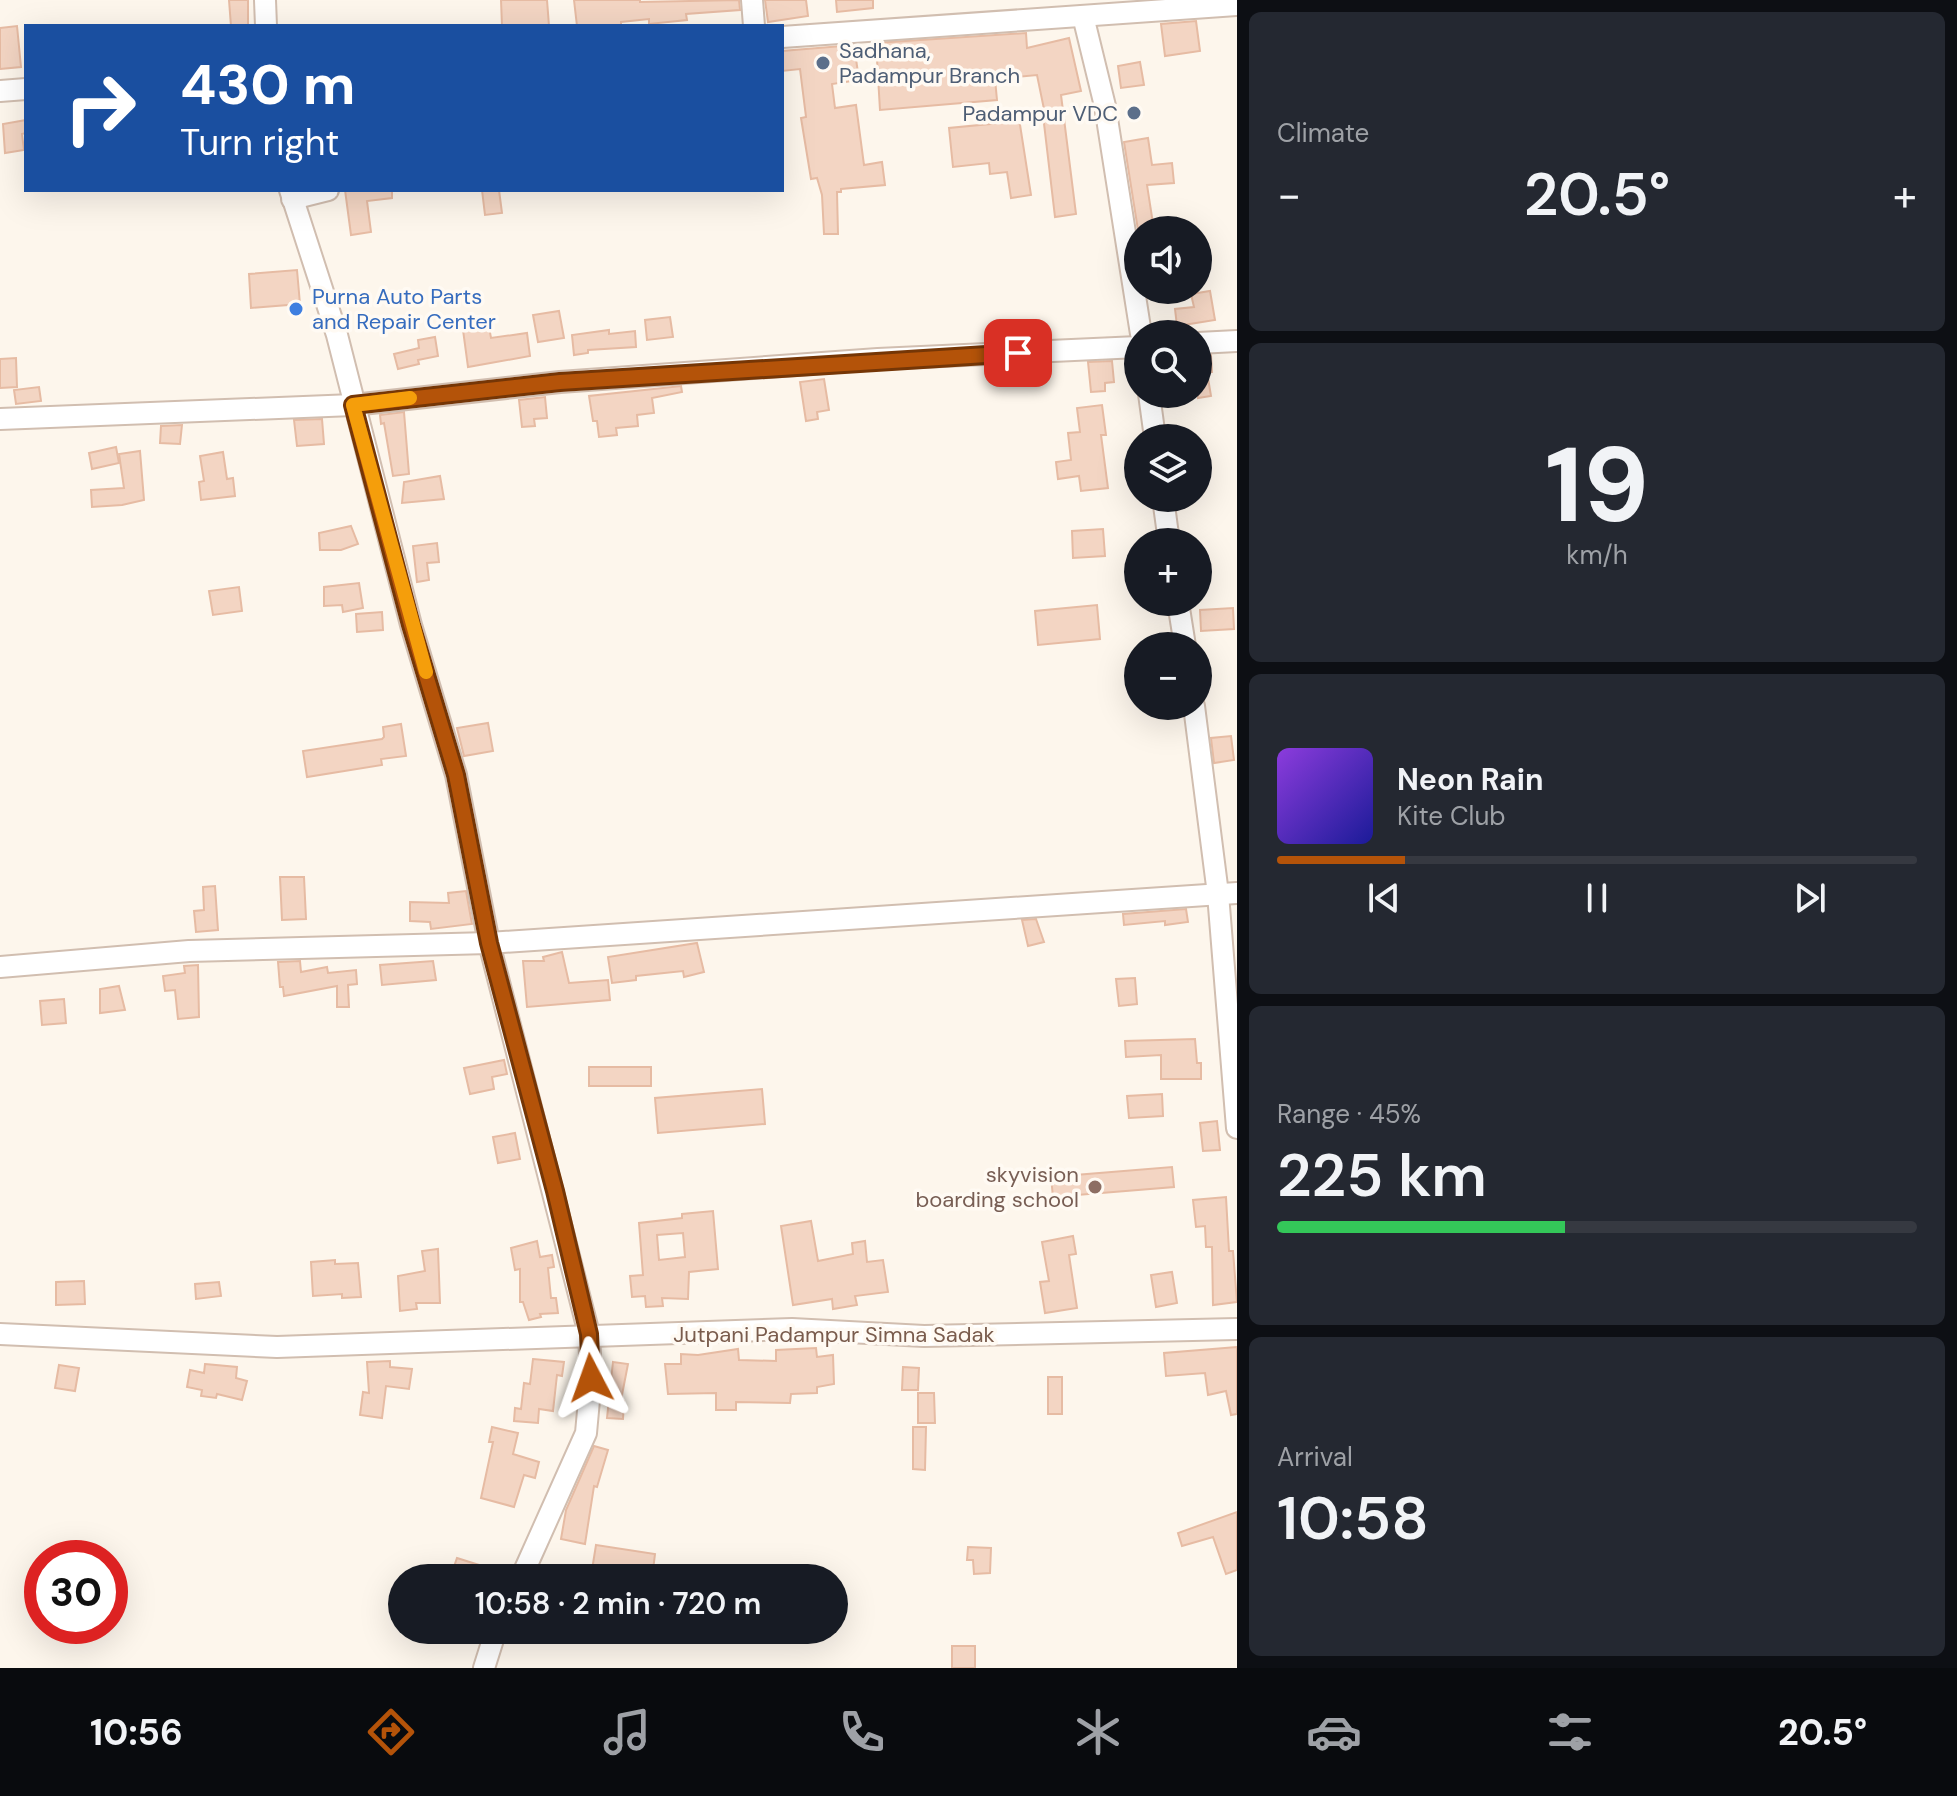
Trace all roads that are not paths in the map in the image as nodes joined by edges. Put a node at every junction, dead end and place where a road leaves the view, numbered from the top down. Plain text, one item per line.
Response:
1 (265, 0) edge
2 (752, 0) edge
3 (1237, 5) edge
4 (1083, 16) junction
5 (266, 24) edge
6 (754, 24) edge
7 (784, 37) edge
8 (24, 89) edge
9 (0, 91) edge
10 (291, 194) edge
11 (1139, 320) edge
12 (1237, 341) edge
13 (1212, 342) edge
14 (1124, 348) edge
15 (353, 405) junction
16 (0, 419) edge
17 (1197, 720) edge
18 (1228, 894) edge
19 (489, 943) junction
20 (0, 967) edge
21 (1237, 1128) edge
22 (1237, 1329) edge
23 (0, 1334) edge
24 (589, 1334) junction
25 (527, 1564) edge
26 (492, 1644) edge
27 (484, 1668) edge

1 - 5 street
2 - 6 street
3 - 4 street
4 - 7 street
4 - 11 street
8 - 9 street
10 - 15 street
12 - 13 street
14 - 15 street
15 - 16 street
15 - 19 street
17 - 18 street
18 - 19 street
18 - 21 street
19 - 20 street
19 - 24 street
22 - 24 street, Jutpani Padampur Simna Sadak
23 - 24 street, Jutpani Padampur Simna Sadak
24 - 25 street
26 - 27 street

